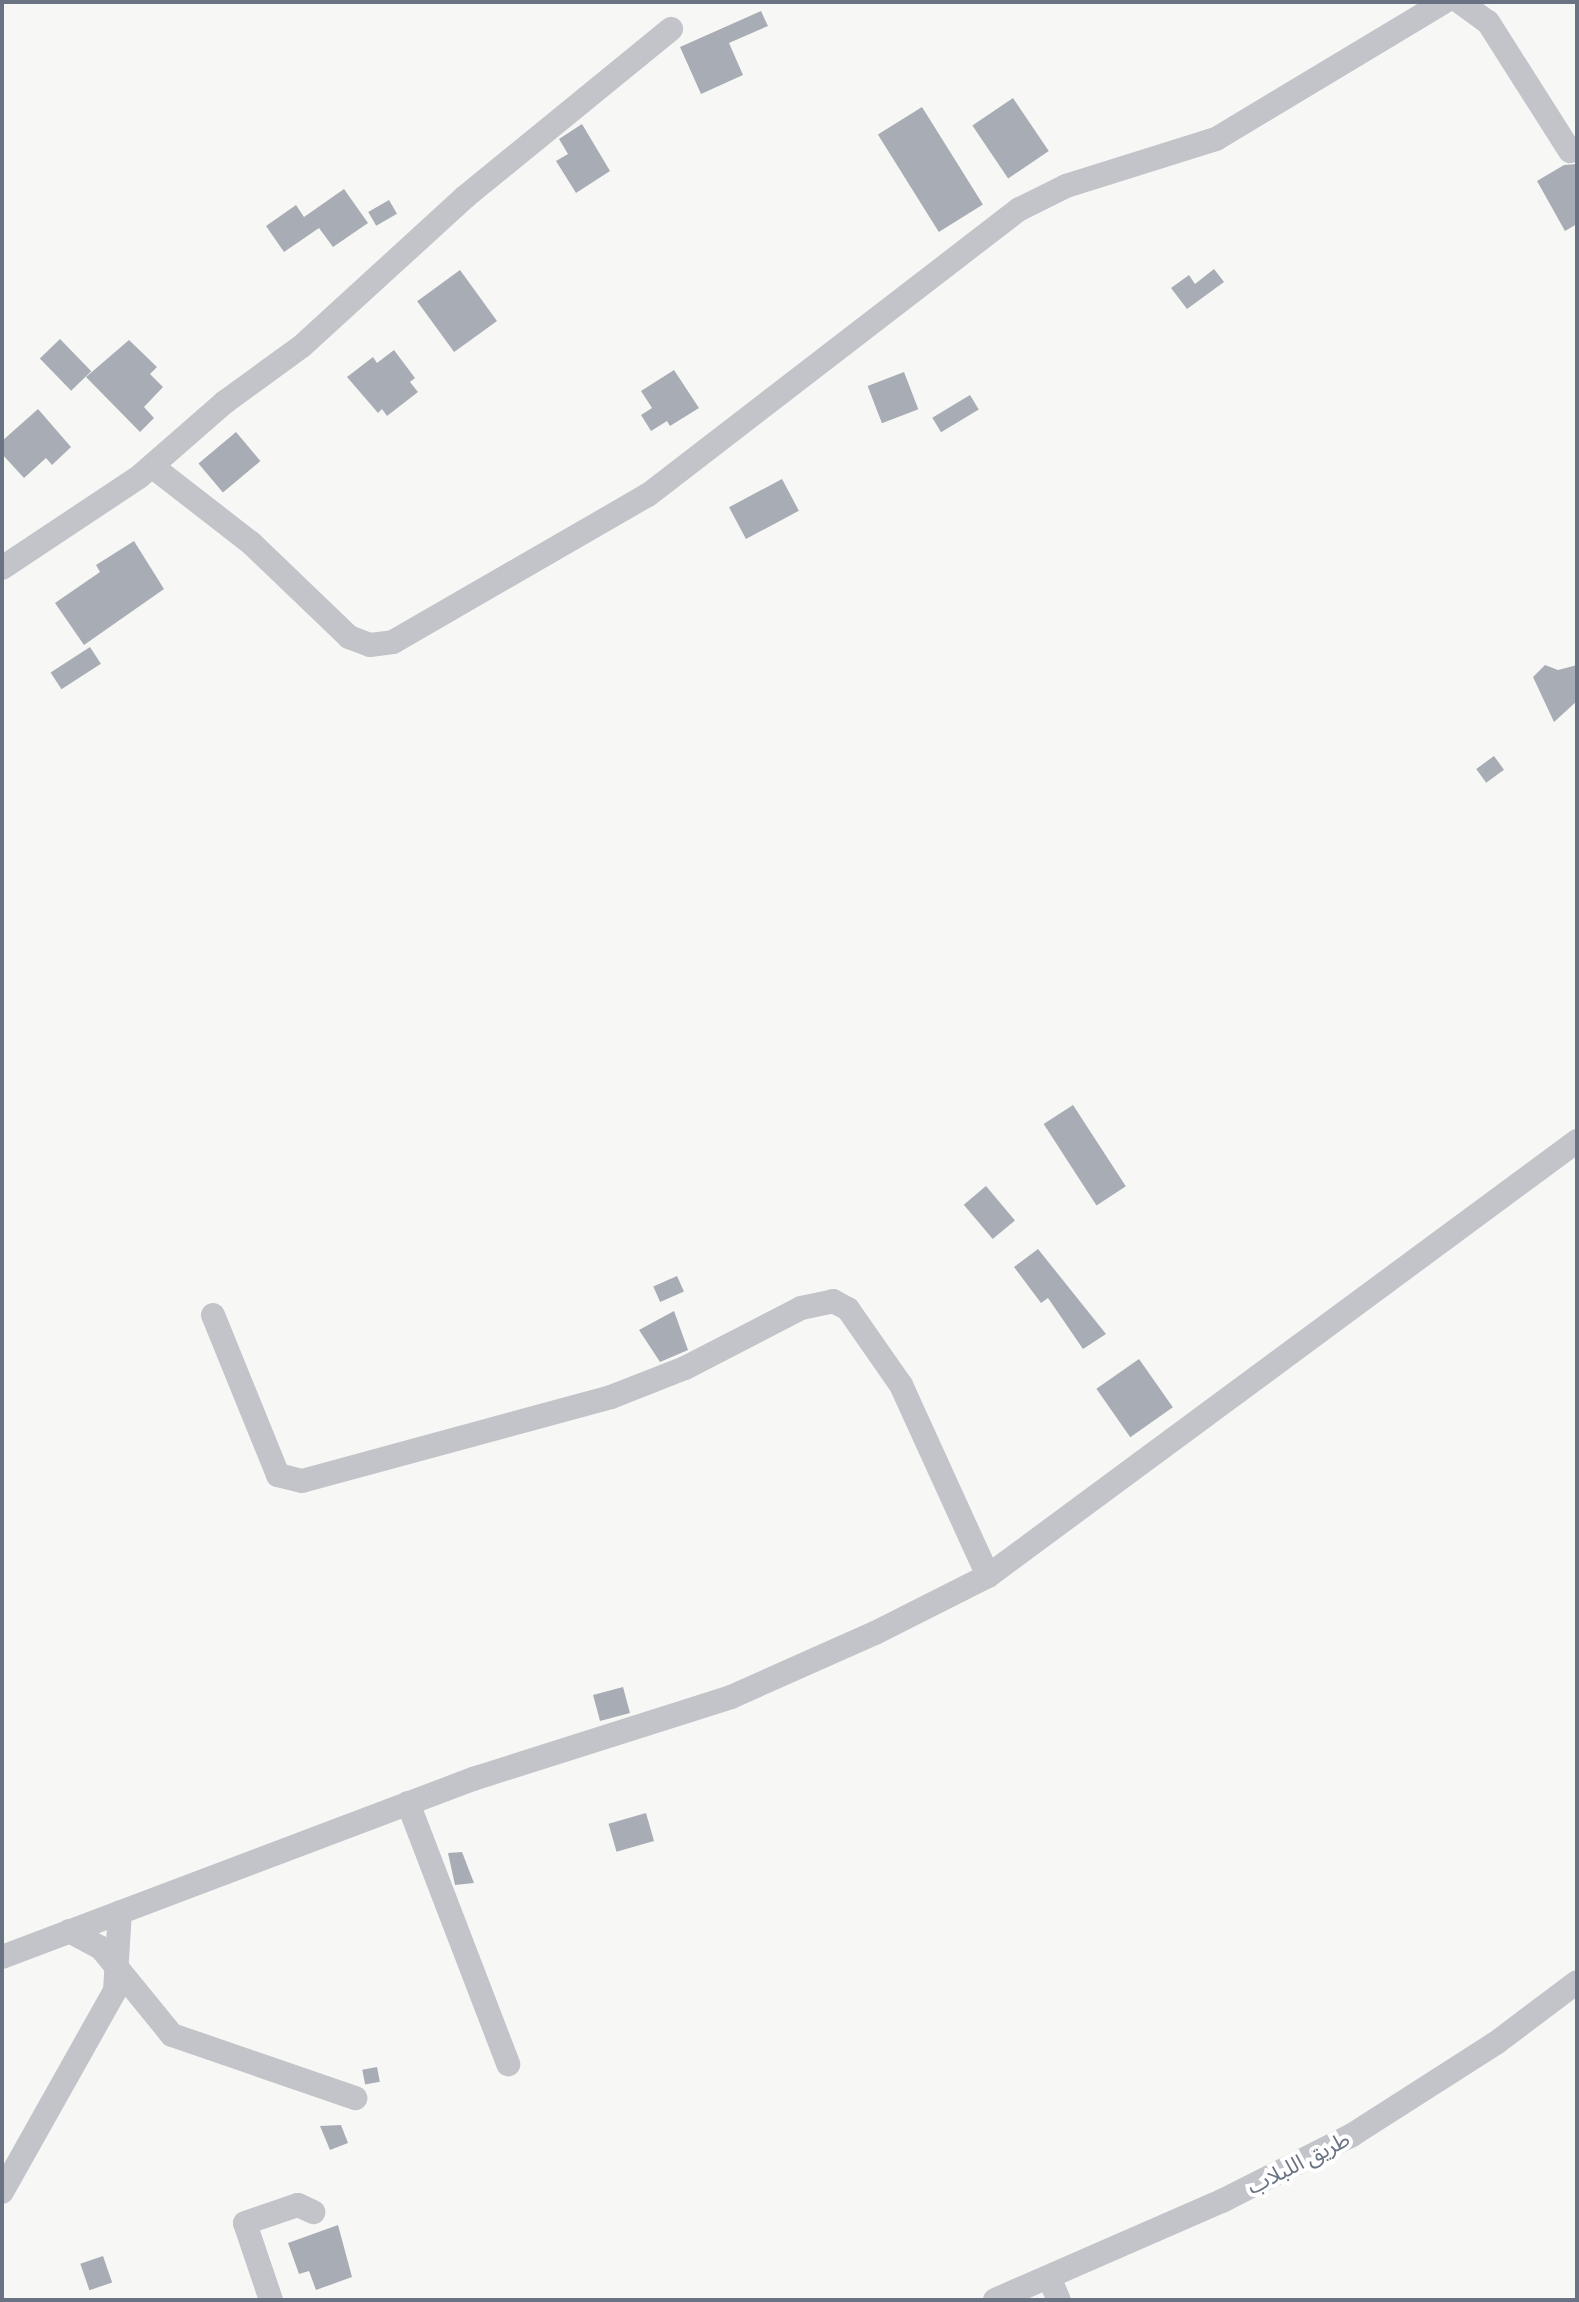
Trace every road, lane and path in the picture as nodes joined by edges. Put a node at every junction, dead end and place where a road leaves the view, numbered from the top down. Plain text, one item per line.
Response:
1 (1444, 2) edge
2 (1460, 2) edge
3 (671, 29) dead end
4 (1570, 151) dead end
5 (153, 467) junction
6 (2, 568) edge
7 (1577, 1141) edge
8 (213, 1315) dead end
9 (988, 1576) junction
10 (408, 1803) junction
11 (120, 1912) junction
12 (69, 1931) junction
13 (2, 1957) edge
14 (120, 1968) junction
15 (1577, 1982) edge
16 (508, 2064) dead end
17 (355, 2098) dead end
18 (2, 2192) edge
19 (313, 2212) dead end
20 (1049, 2277) junction
21 (271, 2300) edge
22 (995, 2300) edge
23 (1059, 2300) edge

1 - 5 street
2 - 4 street
3 - 5 street
5 - 6 street
7 - 9 street
8 - 9 street
9 - 10 street
10 - 11 street
10 - 16 street
11 - 12 street
11 - 14 street
12 - 13 street
12 - 14 street
14 - 17 street
14 - 18 street
15 - 20 street, طريق اللبلاب
19 - 21 street
20 - 22 street, طريق اللبلاب
20 - 23 street

